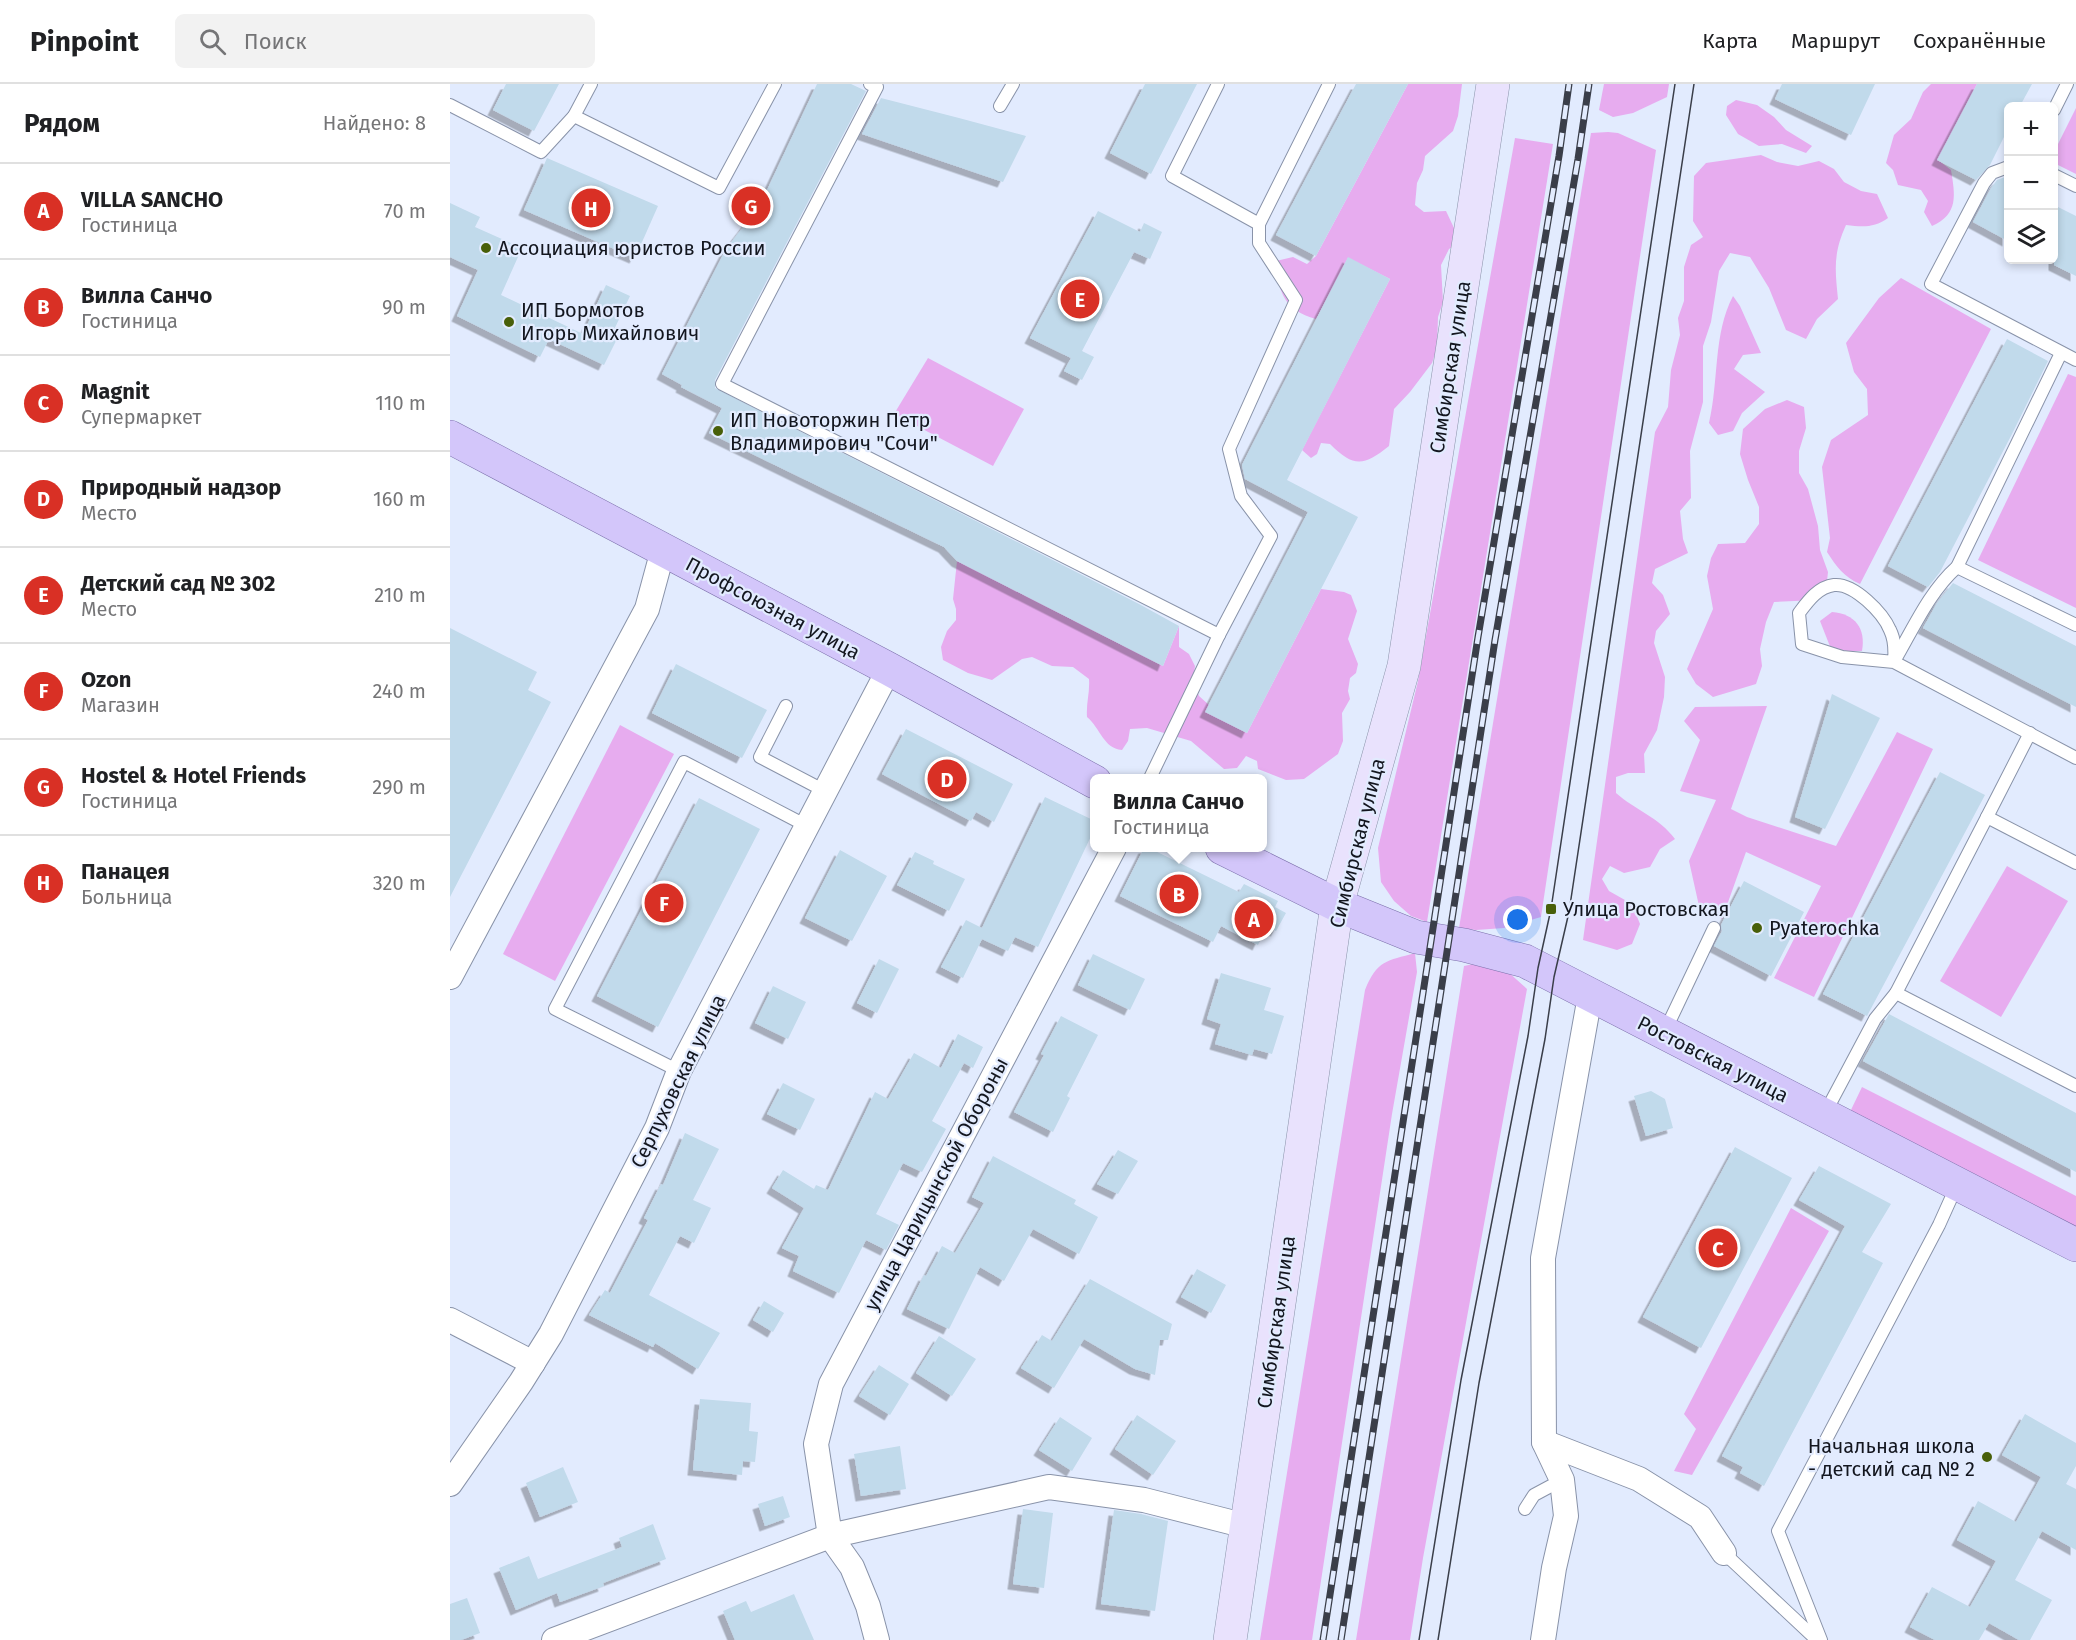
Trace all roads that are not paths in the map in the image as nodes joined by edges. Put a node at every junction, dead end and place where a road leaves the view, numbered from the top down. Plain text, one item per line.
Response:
1 (591, 84) edge
2 (775, 84) edge
3 (870, 84) edge
4 (1013, 84) edge
5 (1218, 84) edge
6 (1329, 84) edge
7 (1493, 84) edge
8 (2067, 84) edge
9 (2058, 102) edge
10 (450, 105) edge
11 (1000, 106) dead end
12 (574, 116) junction
13 (2004, 168) edge
14 (2058, 177) edge
15 (2076, 186) edge
16 (1259, 224) junction
17 (2061, 353) junction
18 (2076, 360) edge
19 (450, 437) edge
20 (663, 550) junction
21 (1957, 567) junction
22 (2076, 625) edge
23 (1219, 634) junction
24 (1894, 662) junction
25 (889, 669) junction
26 (786, 706) dead end
27 (2030, 733) junction
28 (2076, 758) edge
29 (1152, 774) edge
30 (1090, 779) edge
31 (825, 790) junction
32 (1987, 817) junction
33 (807, 826) junction
34 (1112, 852) edge
35 (1230, 852) edge
36 (2076, 863) edge
37 (1337, 905) junction
38 (1714, 928) dead end
39 (450, 977) edge
40 (1896, 993) junction
41 (1590, 996) junction
42 (1664, 1034) junction
43 (679, 1071) junction
44 (2076, 1086) edge
45 (1824, 1116) junction
46 (1958, 1184) junction
47 (2076, 1245) edge
48 (450, 1320) edge
49 (533, 1363) junction
50 (1544, 1442) junction
51 (1562, 1480) junction
52 (450, 1484) edge
53 (1525, 1509) dead end
54 (1246, 1526) junction
55 (830, 1536) junction
56 (1724, 1553) joint
57 (554, 1640) edge
58 (877, 1640) edge
59 (1230, 1640) edge
60 (1543, 1640) edge
61 (1819, 1640) edge

1 - 12 lane
2 - 12 lane
3 - 23 lane
4 - 11 lane
5 - 16 lane
6 - 16 lane
7 - 37 main road, Симбирская улица
8 - 9 lane
10 - 12 lane
13 - 17 lane
14 - 15 lane
16 - 23 lane
17 - 18 lane
17 - 21 lane
19 - 20 main road, Профсоюзная улица
20 - 25 main road, Профсоюзная улица
20 - 39 street
21 - 22 lane
21 - 24 lane
23 - 29 lane
24 - 24 lane
24 - 27 lane
25 - 30 main road, Профсоюзная улица
25 - 31 street, Серпуховская улица
26 - 31 lane
27 - 28 lane
27 - 32 lane
31 - 33 street, Серпуховская улица
32 - 36 lane
32 - 40 lane
33 - 43 street, Серпуховская улица
33 - 43 lane
34 - 55 street, улица Царицынской Обороны
35 - 37 main road
37 - 41 main road, Ростовская улица
37 - 54 main road, Симбирская улица
38 - 42 lane
40 - 44 lane
40 - 45 lane
41 - 42 main road, Ростовская улица
41 - 50 street
42 - 45 main road, Ростовская улица
43 - 49 street, Серпуховская улица
45 - 46 main road, Ростовская улица
46 - 47 main road, Ростовская улица
46 - 61 lane
48 - 49 street
49 - 52 street, Серпуховская улица
50 - 51 street
50 - 56 street
51 - 53 lane
51 - 60 street
54 - 55 street
54 - 59 main road, Симбирская улица
55 - 57 street
55 - 58 street
56 - 61 lane

